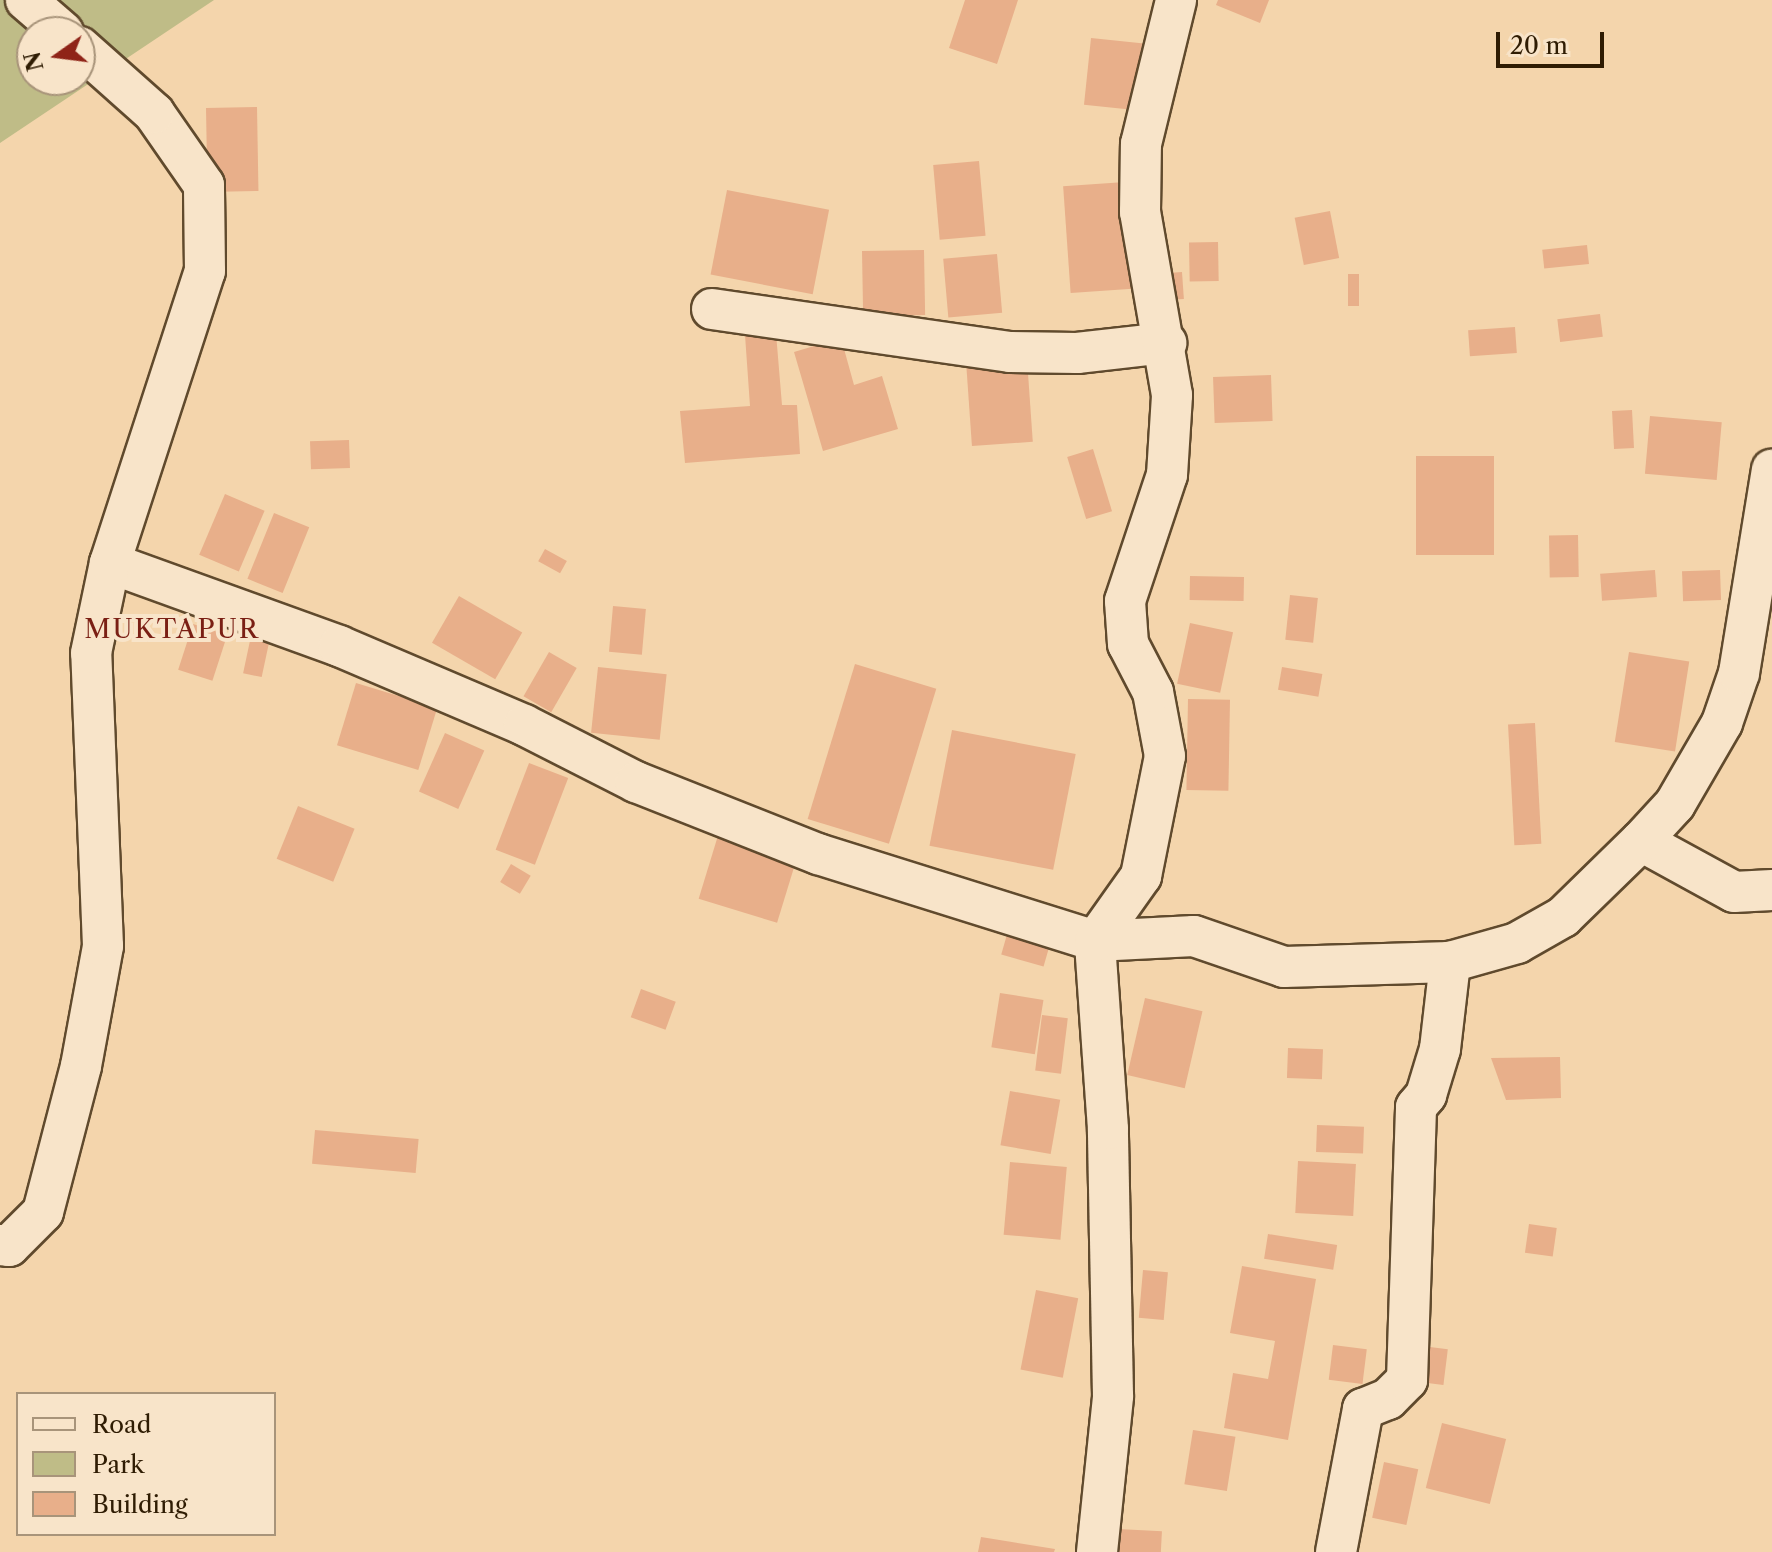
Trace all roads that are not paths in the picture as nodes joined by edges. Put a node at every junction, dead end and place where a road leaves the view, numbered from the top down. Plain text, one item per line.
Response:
1 (26, 0) edge
2 (1176, 0) edge
3 (44, 16) edge
4 (96, 61) edge
5 (712, 309) dead end
6 (1166, 343) junction
7 (1772, 470) edge
8 (110, 563) junction
9 (1641, 841) junction
10 (1772, 890) edge
11 (1095, 941) junction
12 (1450, 962) junction
13 (0, 1245) edge
14 (1097, 1552) edge
15 (1336, 1552) edge

1 - 3 street
2 - 6 street
4 - 8 street
5 - 6 street
6 - 11 street
7 - 9 street
8 - 11 street
8 - 13 street
9 - 10 street
9 - 12 street
11 - 12 street
11 - 14 street
12 - 15 street

